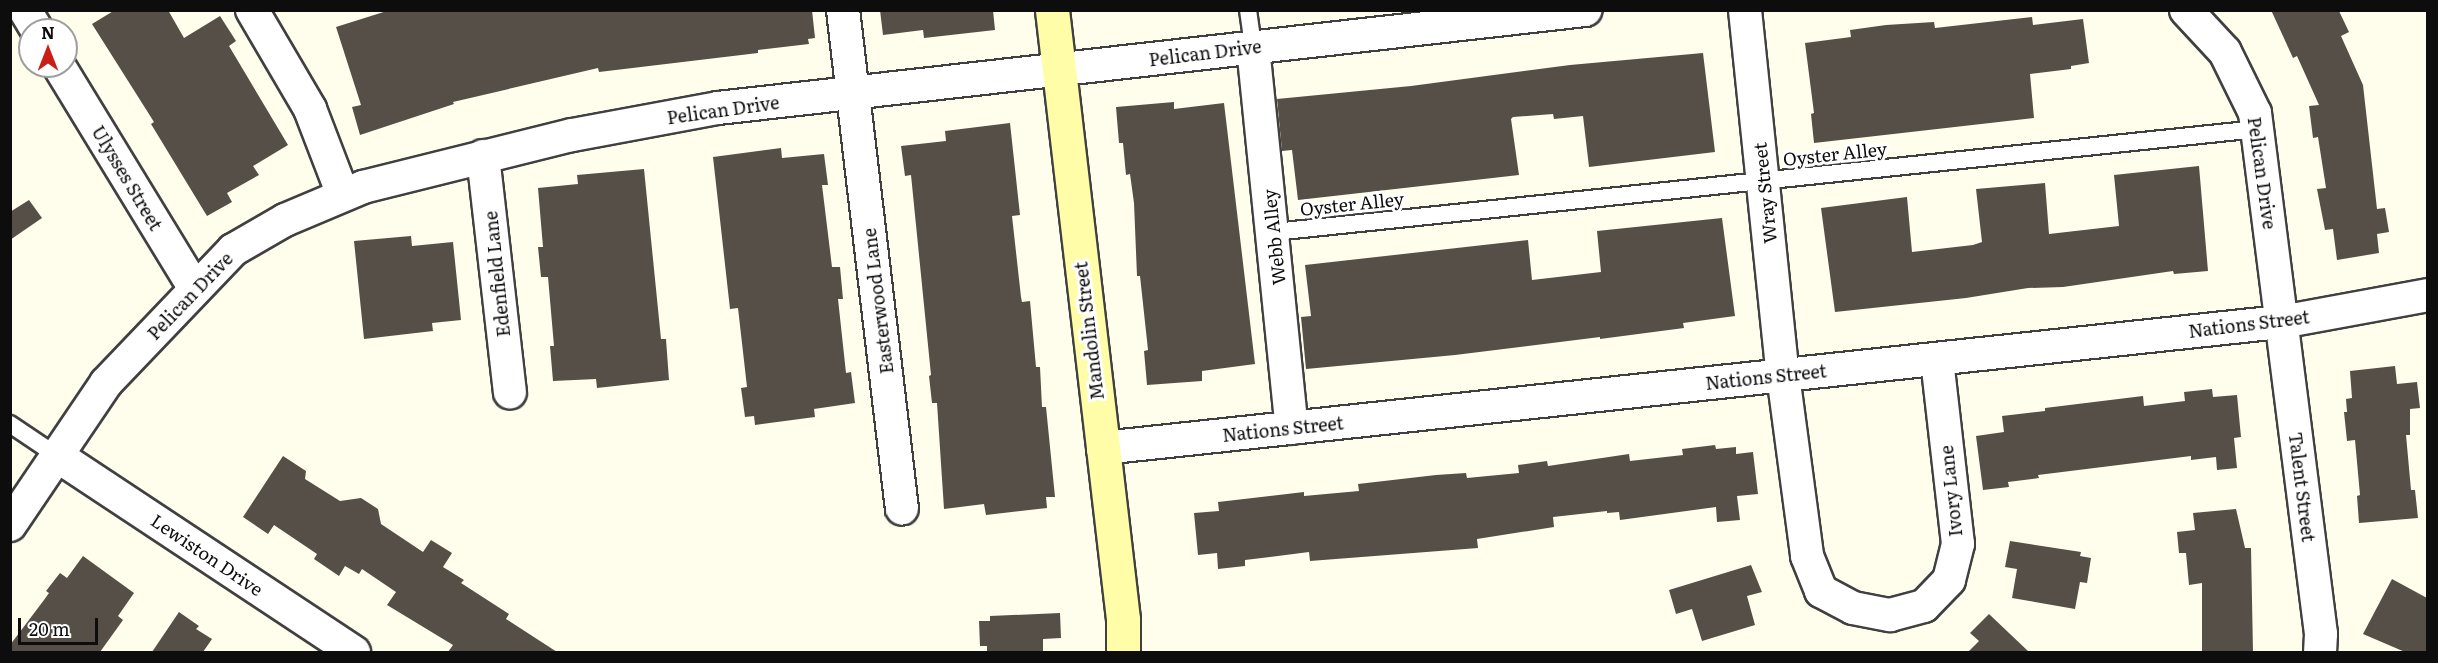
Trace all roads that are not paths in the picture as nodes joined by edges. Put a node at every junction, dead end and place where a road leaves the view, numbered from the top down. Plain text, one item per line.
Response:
1 (843, 10) edge
2 (1052, 10) edge
3 (1248, 10) edge
4 (1585, 10) edge
5 (1745, 10) edge
6 (2186, 10) edge
7 (254, 11) edge
8 (1252, 47) junction
9 (1059, 70) junction
10 (66, 78) edge
11 (853, 93) junction
12 (2258, 129) junction
13 (483, 156) junction
14 (1764, 181) junction
15 (343, 195) junction
16 (1274, 232) junction
17 (195, 289) junction
18 (2427, 295) edge
19 (2281, 322) junction
20 (1937, 359) junction
21 (1783, 375) junction
22 (510, 392) dead end
23 (10, 424) edge
24 (1292, 428) junction
25 (1103, 448) junction
26 (58, 457) junction
27 (902, 509) dead end
28 (10, 525) edge
29 (354, 652) edge
30 (1123, 652) edge
31 (2320, 652) edge

1 - 11 street, Easterwood Lane
2 - 9 street, Mandolin Street
3 - 8 lane
4 - 8 street, Pelican Drive
5 - 14 street, Wray Street
6 - 12 street, Pelican Drive
7 - 15 street
8 - 9 street, Pelican Drive
8 - 16 street, Webb Alley
9 - 11 street, Pelican Drive
9 - 25 street, Mandolin Street
10 - 17 street, Ulysses Street
11 - 13 street, Pelican Drive
11 - 27 street, Easterwood Lane
12 - 14 lane, Oyster Alley
12 - 19 street, Pelican Drive
13 - 15 street, Pelican Drive
13 - 22 street, Edenfield Lane
14 - 16 lane, Oyster Alley
14 - 21 street, Wray Street
15 - 17 street, Pelican Drive
16 - 24 street, Webb Alley
17 - 26 street, Pelican Drive
18 - 19 street, Nations Street
19 - 20 street, Nations Street
19 - 31 street, Talent Street
20 - 21 street, Nations Street
20 - 21 street, Ivory Lane
21 - 24 street, Nations Street
23 - 26 lane
24 - 25 street, Nations Street
25 - 30 street, Mandolin Street
26 - 28 street, Pelican Drive
26 - 29 street, Lewiston Drive

